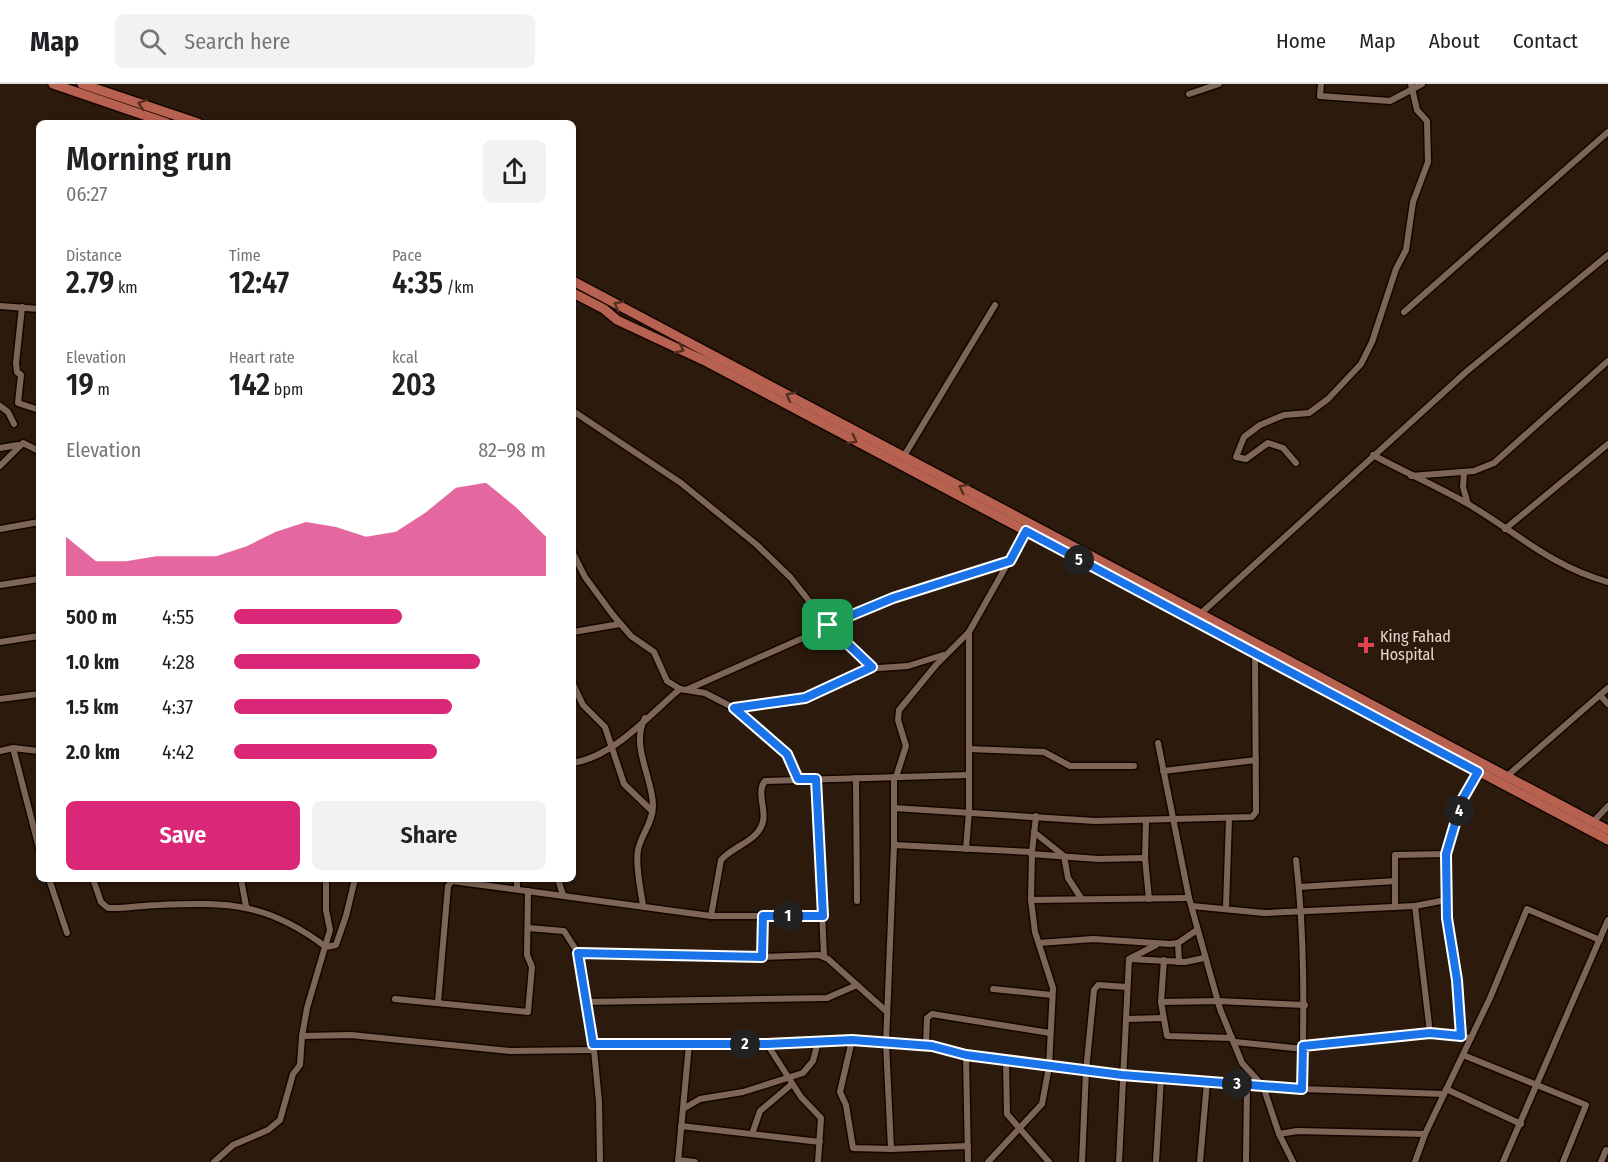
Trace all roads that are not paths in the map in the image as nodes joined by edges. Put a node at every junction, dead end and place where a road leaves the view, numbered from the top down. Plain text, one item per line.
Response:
1 (52, 84) edge
2 (82, 84) edge
3 (1219, 84) edge
4 (1321, 84) edge
5 (1422, 84) edge
6 (1412, 86) edge
7 (1189, 94) dead end
8 (158, 120) edge
9 (189, 120) edge
10 (1608, 132) edge
11 (1608, 255) edge
12 (576, 283) edge
13 (576, 295) edge
14 (995, 305) dead end
15 (0, 306) edge
16 (22, 307) junction
17 (36, 309) edge
18 (1404, 312) dead end
19 (1608, 361) edge
20 (0, 406) edge
21 (36, 409) edge
22 (576, 413) edge
23 (14, 424) dead end
24 (18, 446) junction
25 (1607, 446) edge
26 (0, 448) edge
27 (36, 450) edge
28 (1373, 455) junction
29 (904, 456) junction
30 (2, 463) edge
31 (1296, 463) dead end
32 (1464, 472) junction
33 (1411, 476) junction
34 (1468, 504) junction
35 (36, 523) edge
36 (0, 529) edge
37 (1505, 529) junction
38 (1026, 531) junction
39 (576, 558) edge
40 (1010, 561) junction
41 (36, 579) edge
42 (1608, 582) edge
43 (0, 585) edge
44 (1196, 617) junction
45 (620, 624) junction
46 (828, 625) junction
47 (576, 631) edge
48 (969, 632) junction
49 (36, 636) edge
50 (0, 642) edge
51 (952, 650) junction
52 (1255, 653) junction
53 (872, 667) junction
54 (1608, 688) edge
55 (576, 690) edge
56 (683, 690) junction
57 (36, 694) edge
58 (1600, 695) junction
59 (0, 699) edge
60 (1608, 704) edge
61 (734, 708) junction
62 (645, 718) junction
63 (1158, 743) dead end
64 (612, 746) junction
65 (13, 748) junction
66 (969, 749) junction
67 (0, 751) edge
68 (36, 751) edge
69 (1256, 760) junction
70 (576, 762) edge
71 (1134, 766) dead end
72 (1163, 771) junction
73 (1478, 772) junction
74 (969, 775) junction
75 (895, 777) junction
76 (1506, 777) junction
77 (856, 778) junction
78 (798, 779) junction
79 (816, 779) junction
80 (1608, 806) edge
81 (894, 808) junction
82 (652, 811) junction
83 (969, 811) junction
84 (1036, 816) junction
85 (1229, 818) junction
86 (1146, 820) junction
87 (1172, 820) junction
88 (1593, 822) junction
89 (1608, 830) edge
90 (1034, 832) junction
91 (36, 836) edge
92 (1608, 840) edge
93 (894, 844) junction
94 (966, 849) junction
95 (1032, 853) junction
96 (1446, 854) junction
97 (1064, 856) junction
98 (1145, 858) junction
99 (1296, 860) dead end
100 (1395, 880) junction
101 (50, 882) edge
102 (94, 882) edge
103 (242, 882) edge
104 (326, 882) edge
105 (354, 882) edge
106 (451, 882) edge
107 (483, 882) edge
108 (517, 882) edge
109 (559, 882) edge
110 (1299, 887) junction
111 (517, 889) junction
112 (528, 891) junction
113 (563, 895) junction
114 (1081, 898) junction
115 (1189, 898) junction
116 (1149, 899) junction
117 (1031, 900) junction
118 (1446, 900) junction
119 (857, 901) dead end
120 (246, 906) junction
121 (643, 906) junction
122 (1192, 906) junction
123 (1415, 906) junction
124 (1226, 907) junction
125 (1395, 907) junction
126 (1302, 912) junction
127 (711, 916) junction
128 (763, 916) junction
129 (823, 916) junction
130 (1608, 920) edge
131 (528, 928) junction
132 (1197, 930) junction
133 (67, 933) dead end
134 (1600, 940) junction
135 (1178, 943) junction
136 (1039, 944) junction
137 (1156, 945) junction
138 (326, 947) junction
139 (578, 953) junction
140 (824, 956) junction
141 (762, 957) junction
142 (1204, 958) junction
143 (1129, 959) junction
144 (1164, 960) junction
145 (1179, 962) junction
146 (857, 985) junction
147 (1127, 987) junction
148 (993, 989) dead end
149 (1052, 995) junction
150 (395, 999) dead end
151 (1218, 1000) junction
152 (438, 1002) junction
153 (584, 1002) junction
154 (1161, 1002) junction
155 (1305, 1005) junction
156 (886, 1011) junction
157 (1163, 1018) junction
158 (1127, 1019) junction
159 (1050, 1033) junction
160 (1430, 1033) junction
161 (302, 1036) junction
162 (1461, 1036) junction
163 (1471, 1038) junction
164 (852, 1040) junction
165 (1234, 1040) junction
166 (818, 1042) junction
167 (886, 1043) junction
168 (689, 1044) junction
169 (767, 1044) junction
170 (926, 1046) junction
171 (593, 1047) junction
172 (1303, 1047) junction
173 (1463, 1054) junction
174 (966, 1055) junction
175 (1006, 1061) junction
176 (1049, 1067) junction
177 (1086, 1071) junction
178 (1122, 1075) junction
179 (1161, 1078) junction
180 (790, 1081) junction
181 (1207, 1082) junction
182 (1246, 1085) junction
183 (1539, 1085) junction
184 (1263, 1086) junction
185 (1302, 1089) junction
186 (1445, 1092) junction
187 (683, 1109) junction
188 (1521, 1124) junction
189 (681, 1126) junction
190 (1020, 1127) junction
191 (752, 1134) junction
192 (1279, 1134) junction
193 (1425, 1134) junction
194 (820, 1142) junction
195 (968, 1146) junction
196 (891, 1149) junction
197 (1606, 1150) dead end
198 (678, 1161) edge
199 (214, 1162) edge
200 (600, 1162) edge
201 (695, 1162) edge
202 (818, 1162) edge
203 (968, 1162) edge
204 (988, 1162) edge
205 (1050, 1162) edge
206 (1082, 1162) edge
207 (1119, 1162) edge
208 (1156, 1162) edge
209 (1200, 1162) edge
210 (1246, 1162) edge
211 (1293, 1162) edge
212 (1415, 1162) edge
213 (1503, 1162) edge
214 (1563, 1162) edge
215 (1601, 1162) edge

1 - 8 main road
9 -> 2 main road
3 - 7 street
4 - 6 street
5 - 6 street
6 - 31 street
10 - 18 street
11 - 28 street
29 -> 12 main road
13 -> 38 main road
14 - 29 street
15 - 16 street
16 - 17 street
16 - 21 street
19 - 32 street
20 - 23 street
22 - 46 street
24 - 26 street
24 - 27 street
24 - 30 street
25 - 37 street
28 - 33 street
28 - 44 street
44 -> 29 main road
32 - 33 street
32 - 34 street
33 - 34 street
34 - 37 street
35 - 36 street
37 - 42 street
38 - 40 street
38 - 44 main road
39 - 45 street
40 - 46 street
40 - 48 street
41 - 43 street
44 - 52 main road
44 - 76 main road
45 - 47 street
45 - 56 street
46 - 53 street
46 - 56 street
48 - 51 street
48 - 66 street
49 - 50 street
51 - 53 street
51 - 75 street
52 - 69 street
52 - 73 main road
53 - 61 street
54 - 58 street
55 - 64 street
56 - 61 street
56 - 62 street
57 - 59 street
58 - 60 street
58 - 76 street
61 - 78 street
62 - 64 street
62 - 82 street
63 - 72 street
64 - 70 street
64 - 82 street
65 - 67 street
65 - 68 street
65 - 91 street
66 - 71 street
66 - 74 street
69 - 72 street
69 - 85 street
72 - 87 street
73 - 92 main road
73 - 96 street
74 - 75 street
74 - 83 street
75 - 77 street
75 - 81 street
76 - 88 main road
77 - 79 street
77 - 119 street
78 - 79 street
78 - 127 street
79 - 129 street
80 - 88 street
81 - 83 street
81 - 93 street
82 - 121 street
83 - 84 street
83 - 94 street
84 - 86 street
84 - 90 street
85 - 87 street
85 - 124 street
86 - 87 street
86 - 98 street
87 - 115 street
88 - 89 main road
90 - 95 street
90 - 97 street
93 - 94 street
93 - 156 street
94 - 95 street
95 - 97 street
95 - 117 street
96 - 100 street
96 - 118 street
97 - 98 street
97 - 114 street
98 - 116 street
99 - 110 street
100 - 110 street
100 - 125 street
101 - 133 street
102 - 120 street
103 - 120 street
104 - 138 street
105 - 138 street
106 - 152 street
107 - 111 street
108 - 111 street
109 - 113 street
110 - 126 street
111 - 112 street
112 - 113 street
112 - 131 street
113 - 121 street
114 - 116 street
114 - 117 street
115 - 116 street
115 - 122 street
117 - 136 street
118 - 123 street
118 - 162 street
120 - 138 street
121 - 127 street
122 - 124 street
122 - 132 street
123 - 125 street
123 - 160 street
124 - 126 street
125 - 126 street
126 - 155 street
127 - 128 street
128 - 129 street
128 - 141 street
129 - 140 street
130 - 134 street
131 - 139 street
131 - 152 street
132 - 135 street
132 - 142 street
134 - 163 street
134 - 183 street
135 - 137 street
135 - 145 street
136 - 137 street
136 - 149 street
137 - 143 street
138 - 161 street
139 - 141 street
139 - 153 street
140 - 141 street
140 - 146 street
142 - 145 street
142 - 151 street
143 - 144 street
143 - 147 street
144 - 145 street
144 - 154 street
146 - 153 street
146 - 156 street
147 - 158 street
147 - 177 street
148 - 149 street
149 - 159 street
150 - 152 street
151 - 154 street
151 - 155 street
151 - 165 street
153 - 171 street
154 - 157 street
155 - 172 street
156 - 167 street
157 - 158 street
157 - 165 street
158 - 178 street
159 - 170 street
159 - 176 street
160 - 162 street
160 - 172 street
161 - 171 street
161 - 199 street
162 - 163 street
163 - 173 street
164 - 166 street
164 - 167 street
164 - 196 street
165 - 172 street
165 - 184 street
166 - 169 street
166 - 180 street
167 - 170 street
167 - 196 street
168 - 169 street
168 - 171 street
168 - 187 street
169 - 180 street
170 - 174 street
171 - 200 street
172 - 185 street
173 - 183 street
173 - 186 street
174 - 175 street
174 - 195 street
175 - 176 street
175 - 190 street
176 - 177 street
176 - 190 street
177 - 178 street
177 - 206 street
178 - 179 street
178 - 207 street
179 - 181 street
179 - 208 street
180 - 187 street
180 - 191 street
180 - 194 street
181 - 182 street
181 - 209 street
182 - 184 street
182 - 210 street
183 - 188 street
183 - 214 street
184 - 185 street
184 - 192 street
185 - 186 street
186 - 188 street
186 - 193 street
187 - 189 street
188 - 213 street
189 - 191 street
189 - 198 street
190 - 204 street
190 - 205 street
191 - 194 street
192 - 193 street
192 - 211 street
193 - 212 street
194 - 202 street
195 - 196 street
195 - 203 street
197 - 215 street
198 - 201 street

